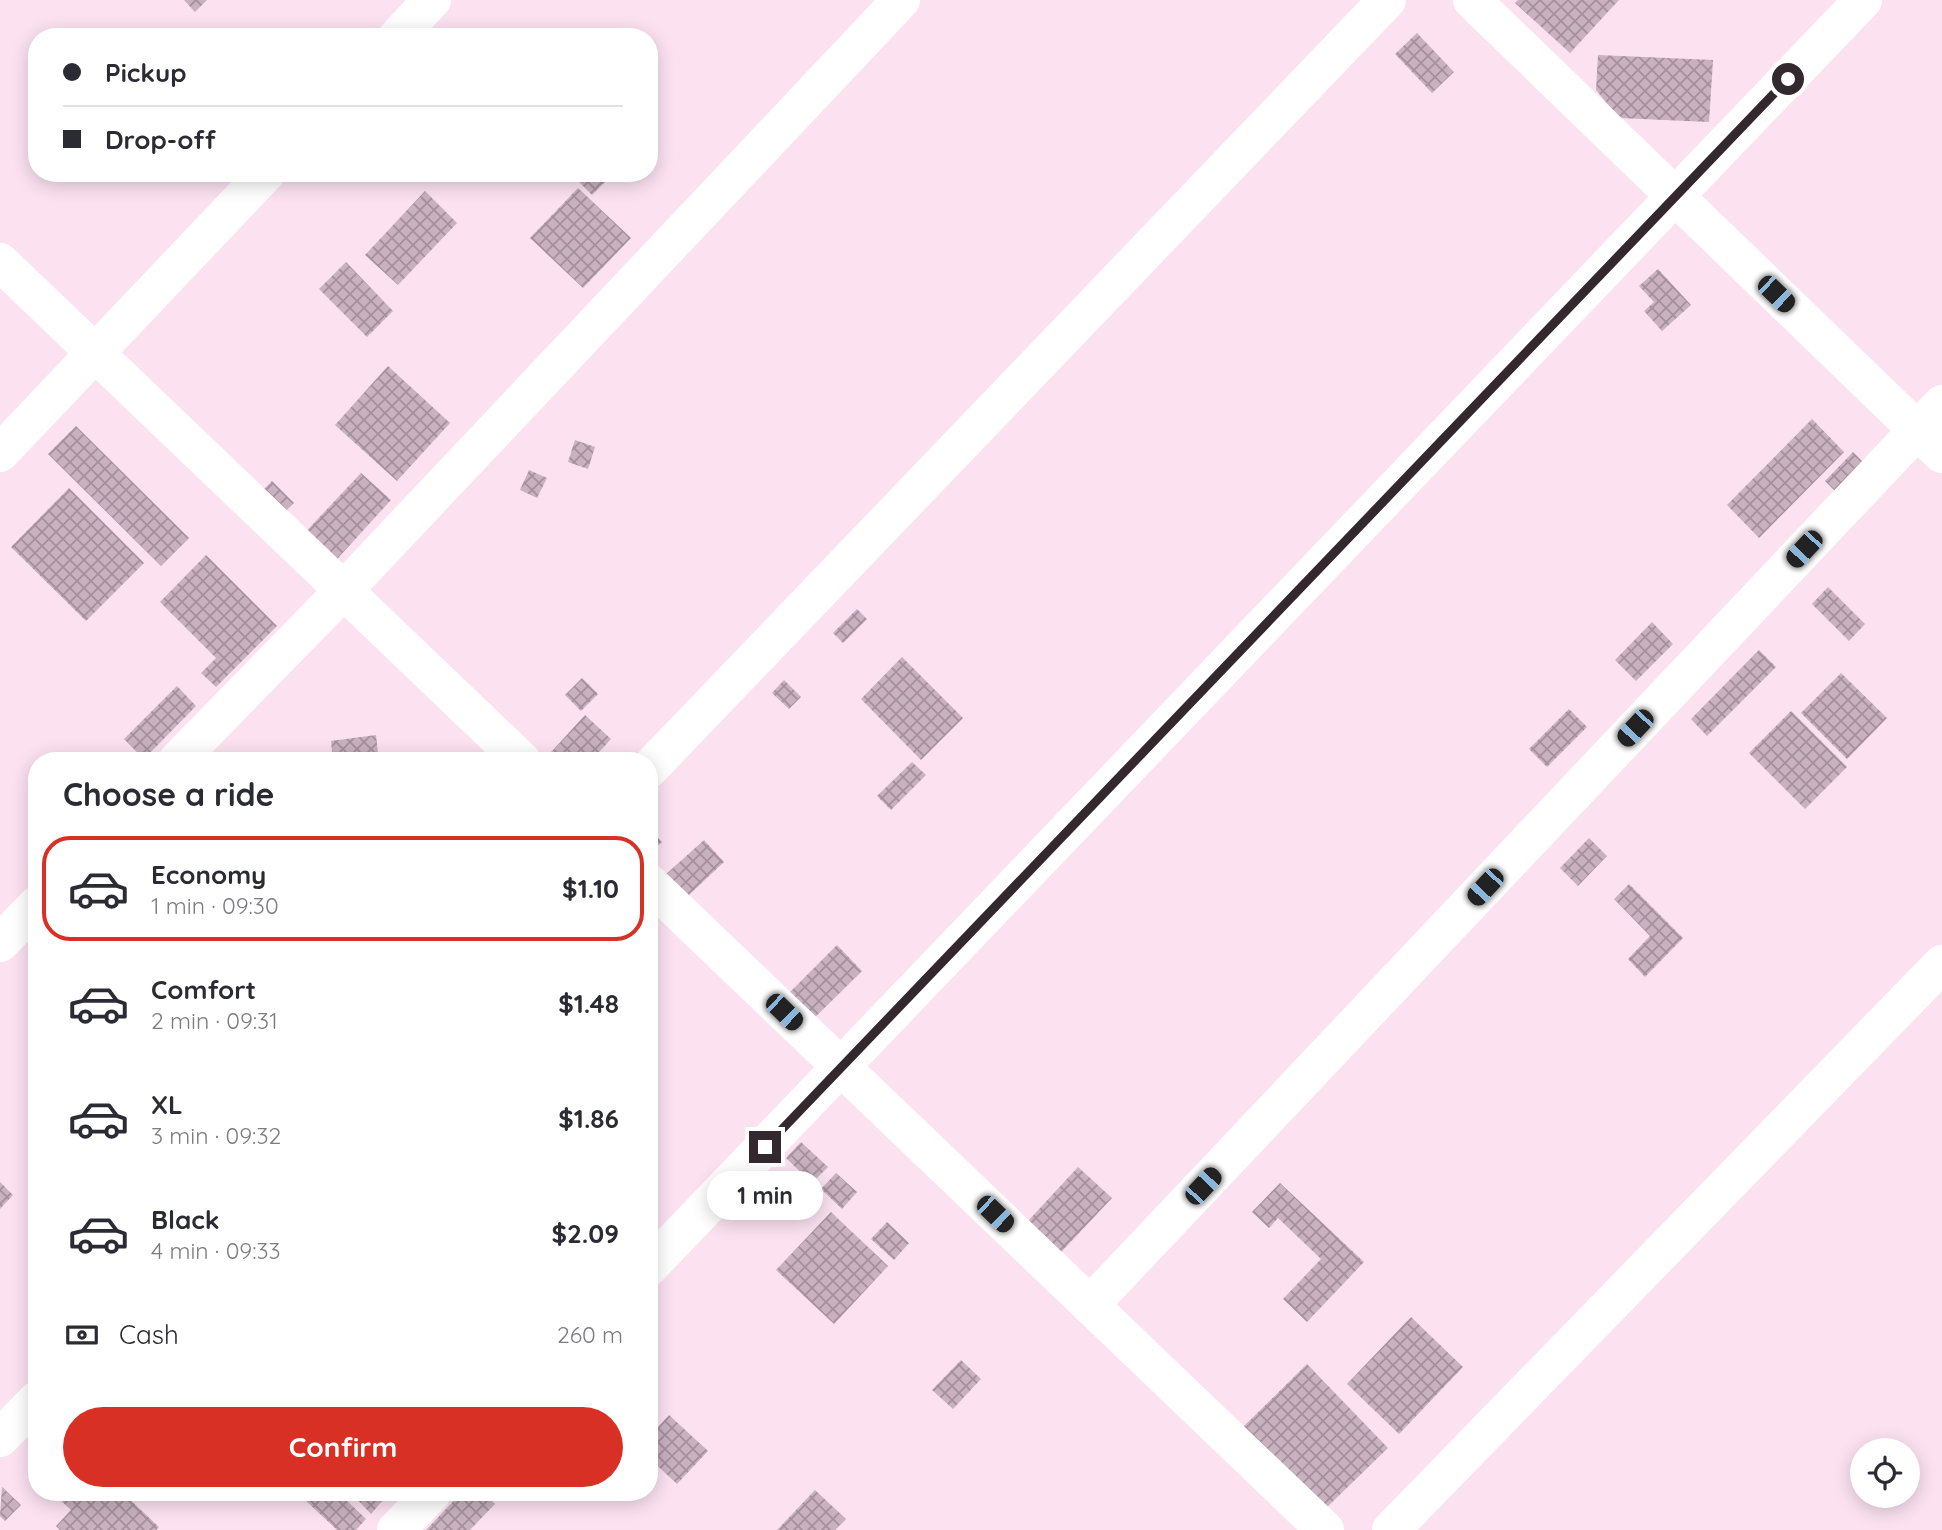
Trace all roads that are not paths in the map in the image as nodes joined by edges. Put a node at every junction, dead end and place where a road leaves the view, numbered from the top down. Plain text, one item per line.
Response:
1 (432, 0) edge
2 (901, 0) edge
3 (1387, 0) edge
4 (1472, 0) edge
5 (1863, 0) edge
6 (406, 28) edge
7 (257, 182) edge
8 (1676, 197) junction
9 (0, 262) edge
10 (95, 353) junction
11 (1934, 429) edge
12 (0, 453) edge
13 (343, 591) junction
14 (186, 752) edge
15 (513, 752) edge
16 (658, 760) edge
17 (658, 892) edge
18 (28, 914) edge
19 (0, 943) edge
20 (1942, 964) edge
21 (841, 1067) junction
22 (658, 1258) edge
23 (1090, 1305) junction
24 (28, 1409) edge
25 (0, 1438) edge
26 (424, 1501) edge
27 (396, 1530) edge
28 (1325, 1530) edge
29 (1391, 1530) edge

1 - 6 street
2 - 13 street
3 - 16 street
4 - 8 street
5 - 8 street
7 - 10 street
8 - 11 street
8 - 21 street
9 - 10 street
10 - 12 street
10 - 13 street
11 - 23 street
13 - 14 street
13 - 15 street
17 - 21 street
18 - 19 street
20 - 29 street
21 - 22 street
21 - 23 street
23 - 28 street
24 - 25 street
26 - 27 street

